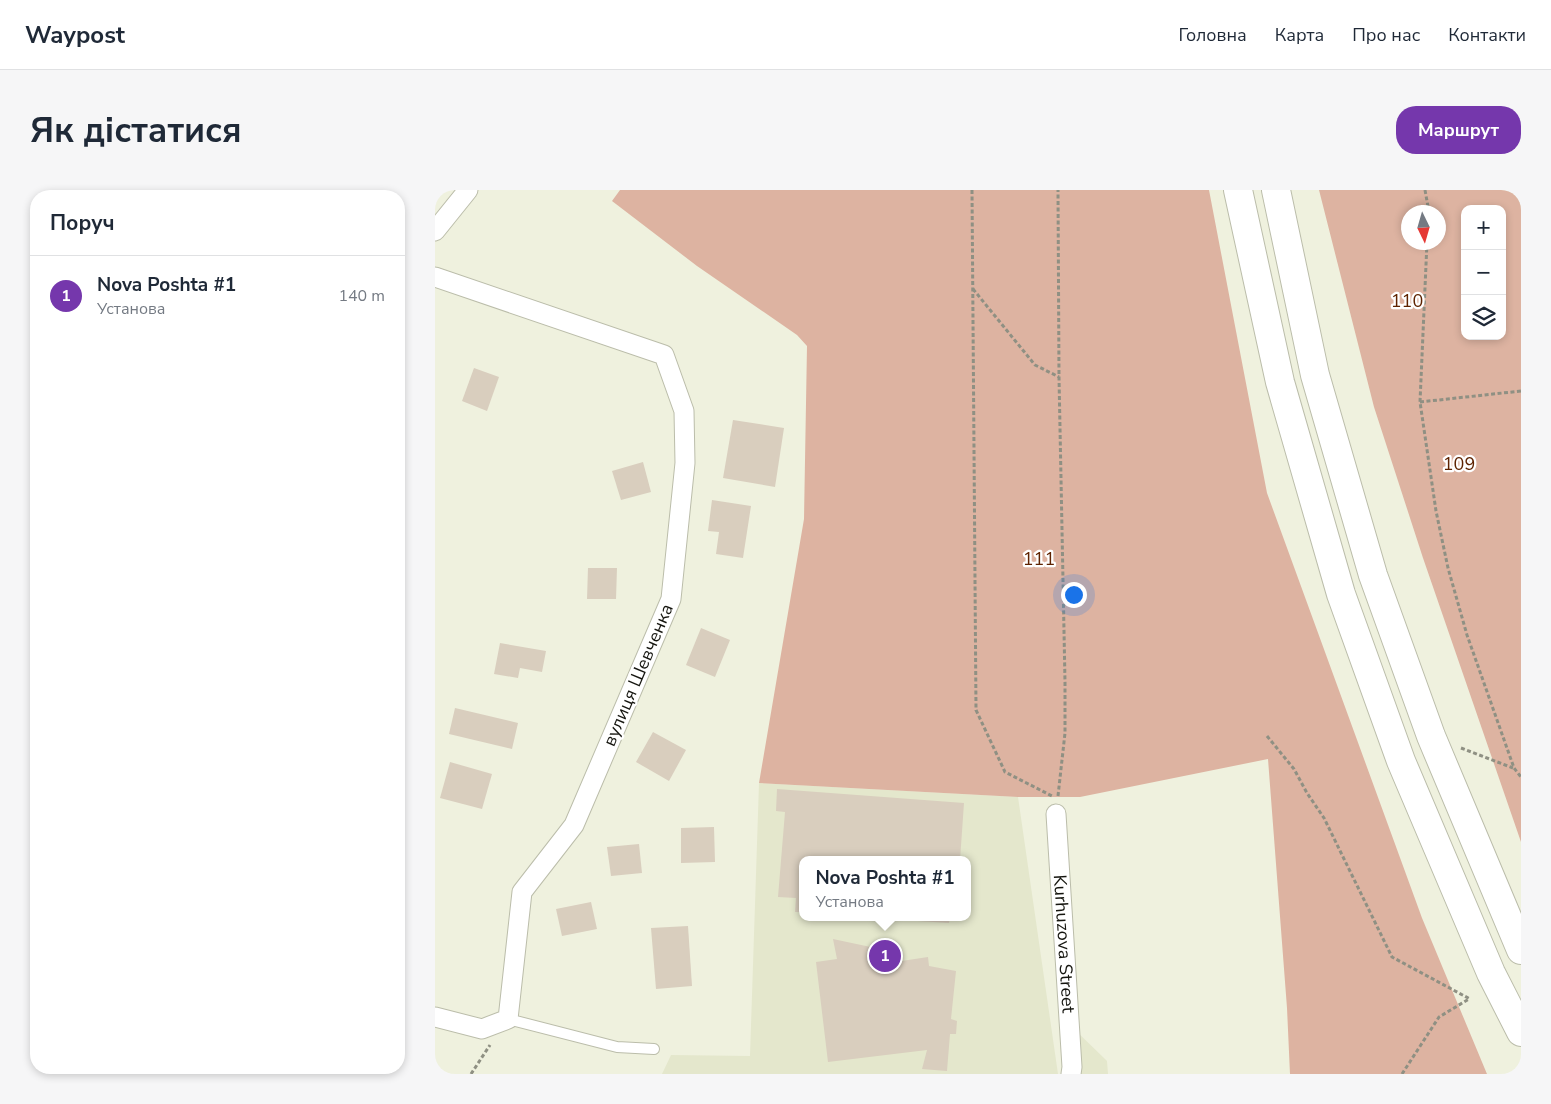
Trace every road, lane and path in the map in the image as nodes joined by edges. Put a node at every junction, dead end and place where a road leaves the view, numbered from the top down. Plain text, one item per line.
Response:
1 (468, 190) edge
2 (972, 190) edge
3 (1058, 190) edge
4 (1238, 190) edge
5 (1276, 190) edge
6 (1425, 190) edge
7 (1428, 205) edge
8 (435, 231) edge
9 (1427, 250) edge
10 (435, 277) edge
11 (973, 289) junction
12 (1059, 377) junction
13 (1521, 391) edge
14 (1421, 402) junction
15 (1267, 736) dead end
16 (1431, 736) junction
17 (1514, 768) junction
18 (1521, 777) edge
19 (1056, 814) dead end
20 (1521, 950) edge
21 (435, 1017) edge
22 (508, 1019) junction
23 (1521, 1032) edge
24 (654, 1049) dead end
25 (1071, 1074) edge
26 (1401, 1074) edge

1 - 8 street
2 - 11 path
3 - 12 path
4 - 23 main road
5 - 16 main road
6 - 7 path
9 - 14 path
10 - 22 street, вулиця Шевченка
11 - 12 path
11 - 12 path
13 - 14 path
14 - 17 path
15 - 26 path
16 - 17 path
16 - 20 main road
17 - 18 path
19 - 25 street, Kurhuzova Street
21 - 22 street
22 - 24 lane

